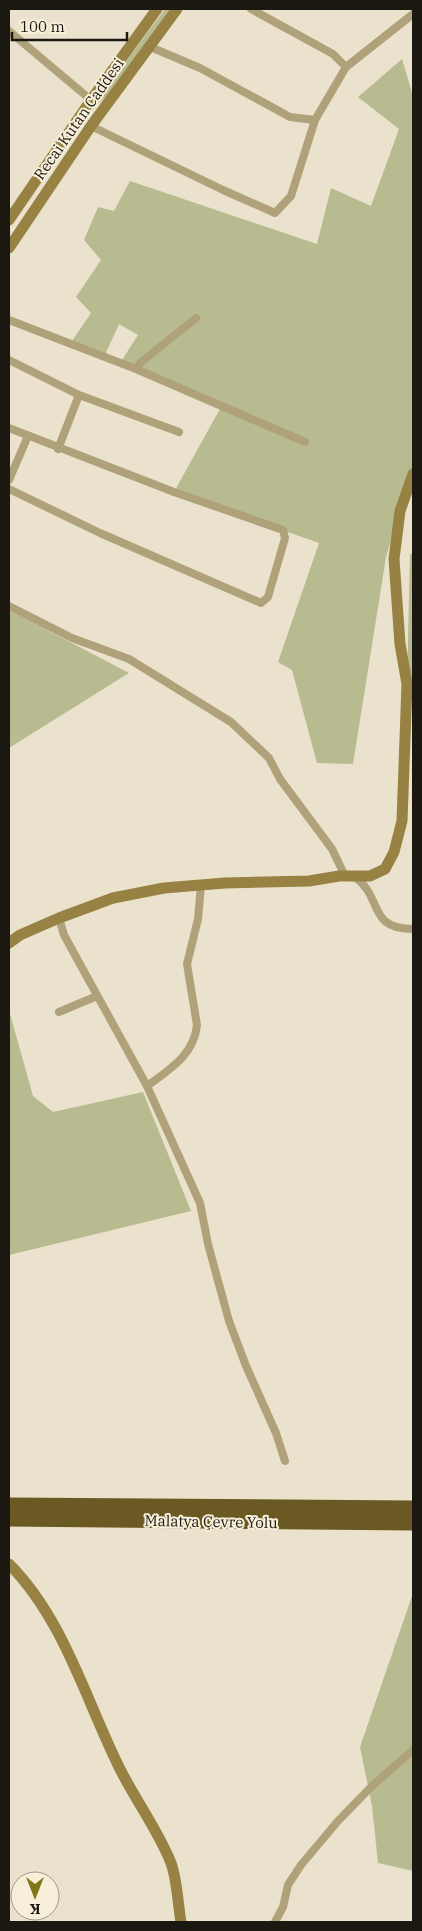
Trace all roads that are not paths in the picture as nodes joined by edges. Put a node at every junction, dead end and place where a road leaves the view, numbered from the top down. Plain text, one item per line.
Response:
1 (158, 9) edge
2 (177, 9) edge
3 (251, 9) edge
4 (413, 14) edge
5 (9, 31) edge
6 (148, 46) junction
7 (346, 67) junction
8 (91, 100) junction
9 (315, 120) junction
10 (91, 126) junction
11 (9, 220) edge
12 (9, 248) edge
13 (196, 318) dead end
14 (9, 320) edge
15 (9, 360) edge
16 (136, 369) junction
17 (79, 395) junction
18 (9, 428) edge
19 (179, 432) dead end
20 (28, 436) junction
21 (305, 442) dead end
22 (58, 449) junction
23 (413, 474) edge
24 (9, 480) edge
25 (9, 489) edge
26 (9, 606) edge
27 (385, 869) junction
28 (350, 876) junction
29 (200, 885) junction
30 (370, 892) junction
31 (58, 918) junction
32 (413, 929) edge
33 (9, 943) edge
34 (97, 996) junction
35 (59, 1012) dead end
36 (147, 1086) junction
37 (285, 1462) dead end
38 (9, 1505) edge
39 (413, 1508) edge
40 (9, 1519) edge
41 (413, 1523) edge
42 (9, 1564) edge
43 (412, 1752) edge
44 (181, 1922) edge
45 (275, 1922) edge

1 - 8 street, Recai Kutan Caddesi
2 - 6 street, Recai Kutan Caddesi
3 - 7 street
4 - 7 street
5 - 8 street
6 - 9 street
6 - 10 street, Recai Kutan Caddesi
7 - 9 street
8 - 11 street, Recai Kutan Caddesi
9 - 10 street
10 - 12 street, Recai Kutan Caddesi
13 - 16 street
14 - 16 street
15 - 17 street
16 - 21 street
17 - 19 street
17 - 22 street
18 - 20 street
20 - 22 street
20 - 24 street
22 - 25 street
23 - 27 street
26 - 28 street
27 - 28 street
27 - 30 street
28 - 29 street
28 - 30 street
29 - 31 street
29 - 36 street
30 - 32 street
31 - 33 street
31 - 34 street
34 - 35 street
34 - 36 street
36 - 37 street
38 - 39 highway, Malatya Çevre Yolu
40 - 41 highway, Malatya Çevre Yolu
42 - 44 street
43 - 45 street

